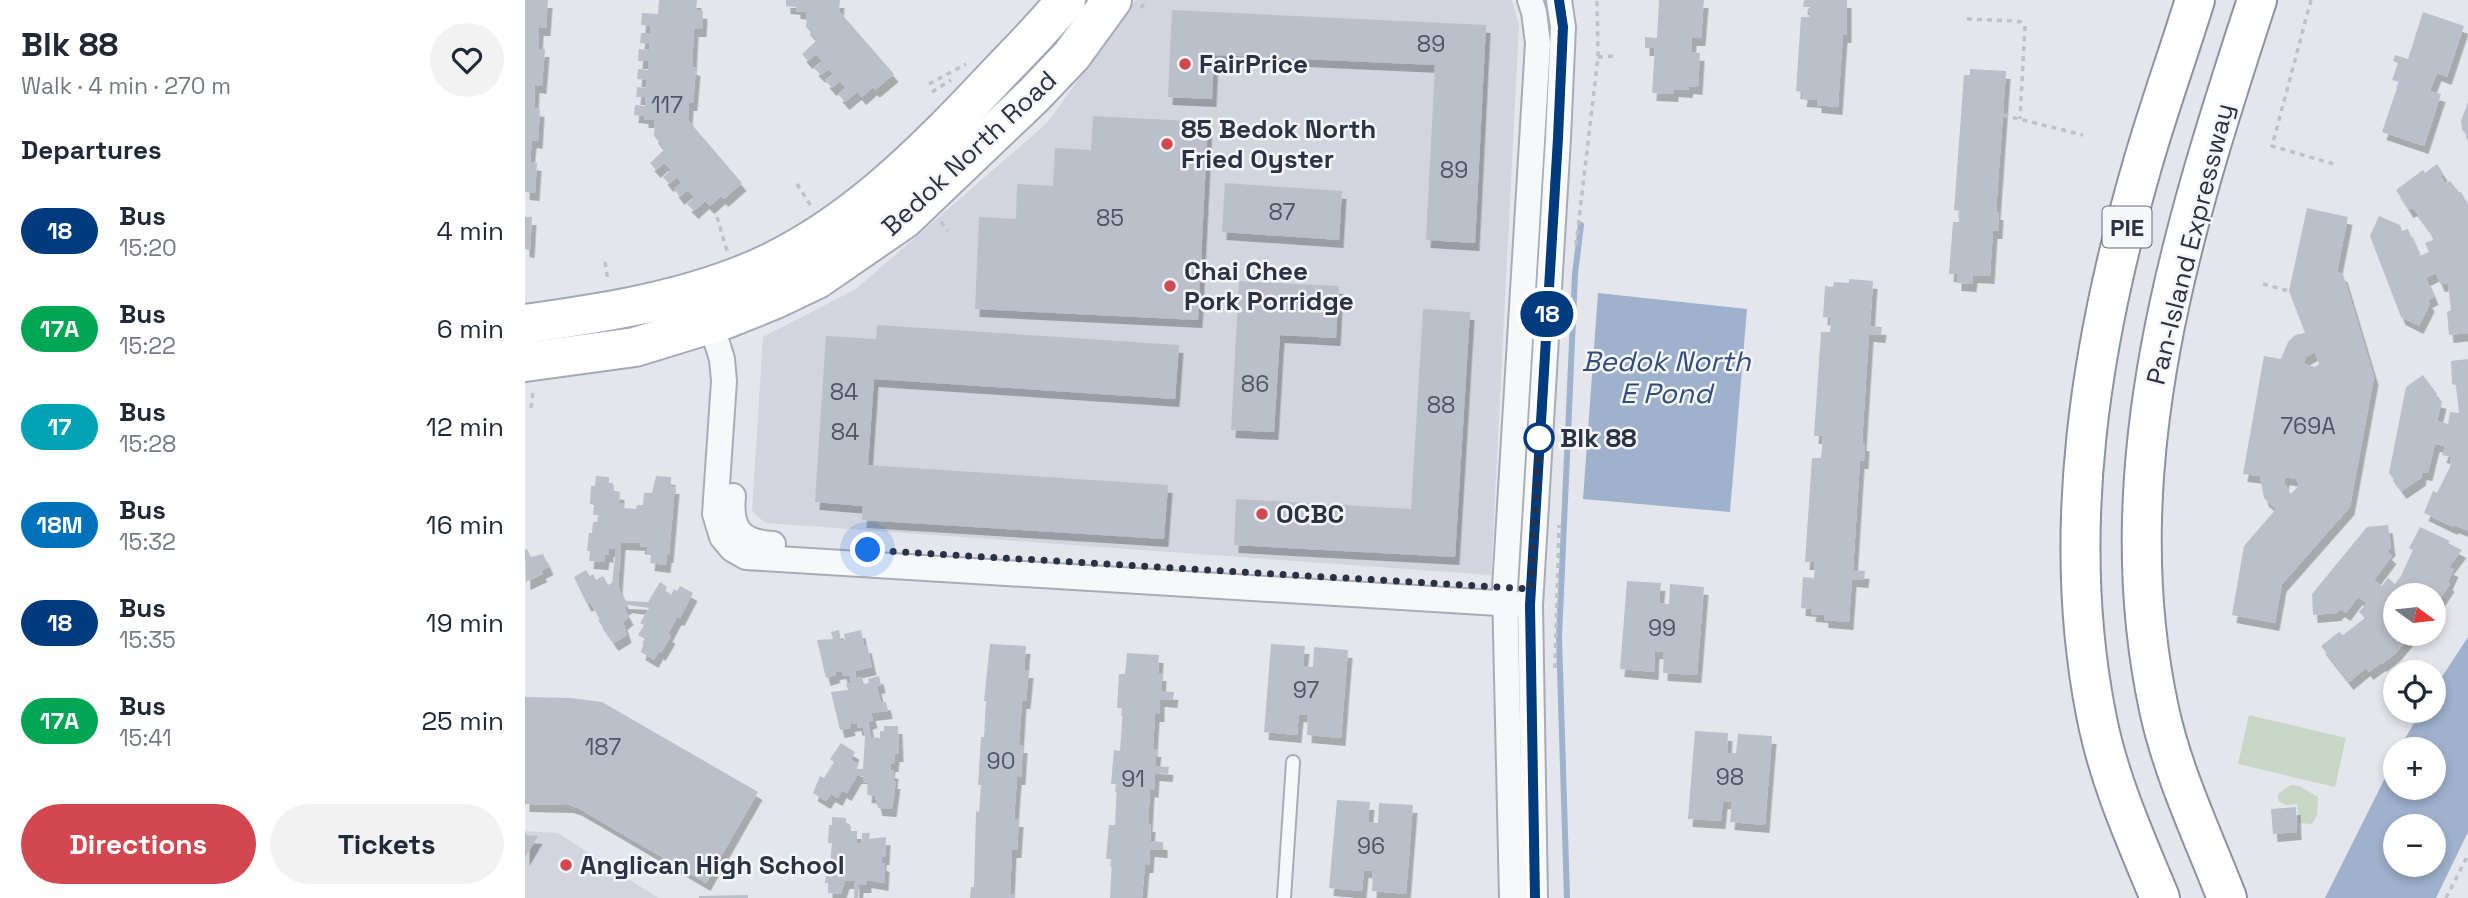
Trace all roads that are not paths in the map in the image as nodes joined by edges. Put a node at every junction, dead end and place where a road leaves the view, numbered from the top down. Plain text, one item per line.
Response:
1 (1066, 0) edge
2 (1112, 0) edge
3 (1530, 0) edge
4 (1559, 0) edge
5 (2195, 0) edge
6 (2257, 0) edge
7 (2274, 0) edge
8 (2203, 176) junction
9 (719, 321) junction
10 (525, 324) edge
11 (529, 375) edge
12 (1505, 596) junction
13 (1530, 597) junction
14 (1293, 762) dead end
15 (1284, 898) edge
16 (1511, 898) edge
17 (1535, 898) edge
18 (2159, 898) edge
19 (2227, 898) edge

1 - 10 main road, Bedok North Road
2 - 9 main road, Bedok North Road
3 - 12 street
4 - 13 street
5 - 18 main road, PIE
6 - 8 main road, Pan-Island Expressway / PIE
7 - 8 main road
8 - 19 main road, Pan-Island Expressway / PIE
9 - 11 main road, Bedok North Road
9 - 12 street
12 - 13 street
12 - 16 street
13 - 17 street
14 - 15 lane

